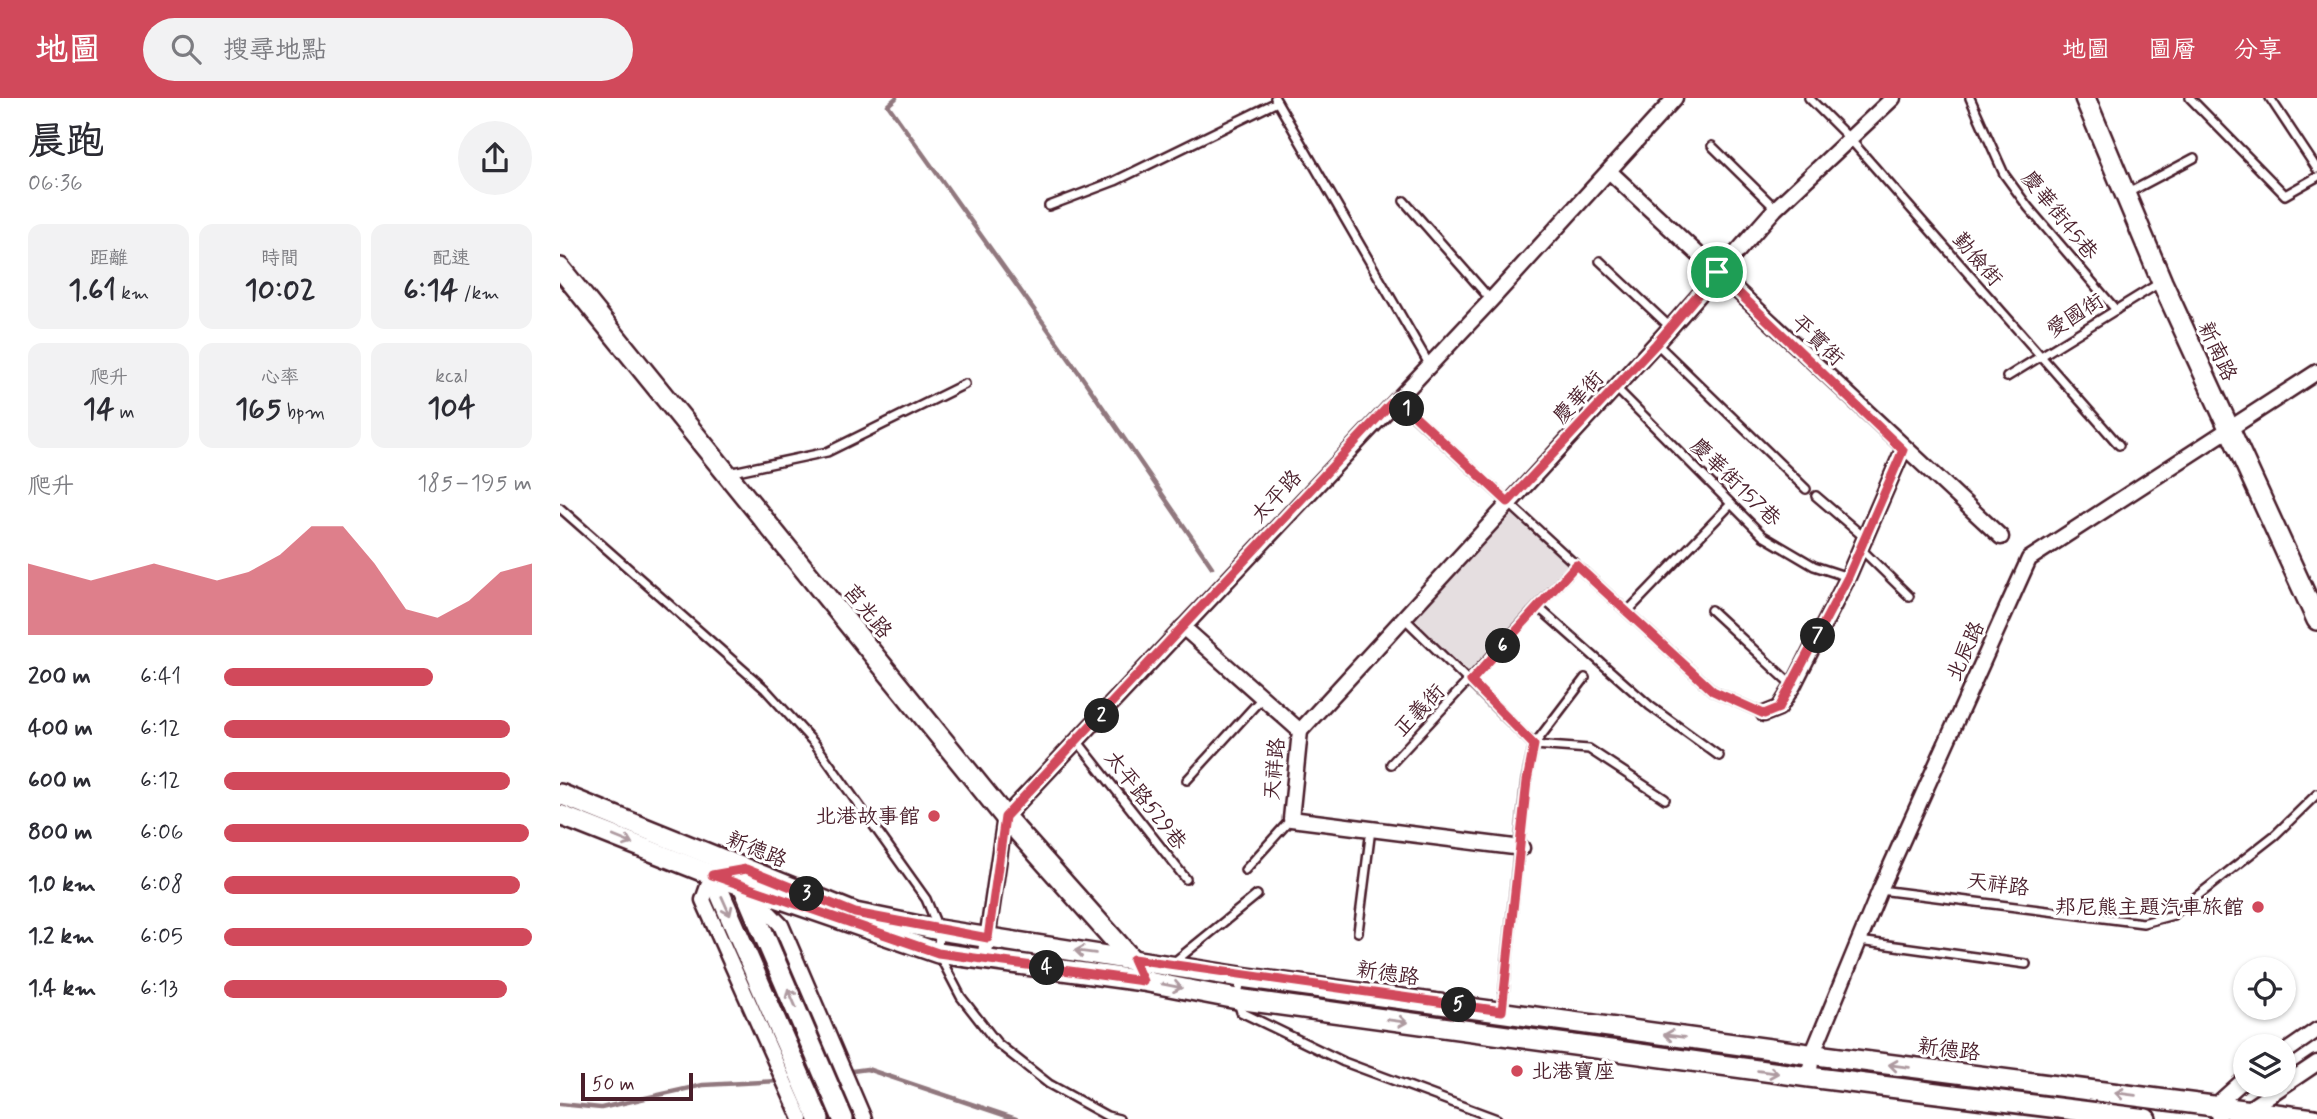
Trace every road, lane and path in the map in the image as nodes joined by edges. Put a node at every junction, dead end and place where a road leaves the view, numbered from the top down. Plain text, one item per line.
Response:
1 (1675, 98) edge
2 (1809, 98) edge
3 (1893, 98) edge
4 (1970, 98) edge
5 (2085, 98) edge
6 (2190, 98) edge
7 (2270, 98) edge
8 (1276, 100) edge
9 (1849, 138) junction
10 (1712, 146) dead end
11 (2194, 158) dead end
12 (2317, 169) edge
13 (1609, 171) junction
14 (2317, 177) edge
15 (2125, 194) junction
16 (1404, 201) dead end
17 (1049, 206) dead end
18 (1775, 209) junction
19 (1601, 261) dead end
20 (560, 268) edge
21 (1717, 272) junction
22 (2162, 282) junction
23 (1491, 300) junction
24 (2116, 310) junction
25 (1670, 328) junction
26 (1656, 344) junction
27 (2040, 357) junction
28 (1429, 364) junction
29 (2317, 372) edge
30 (2007, 377) dead end
31 (965, 384) dead end
32 (1615, 387) junction
33 (1396, 398) junction
34 (2229, 428) junction
35 (2119, 445) dead end
36 (1903, 450) junction
37 (728, 473) junction
38 (1806, 489) dead end
39 (1815, 496) dead end
40 (1508, 502) junction
41 (1731, 504) junction
42 (560, 508) edge
43 (2001, 537) dead end
44 (1863, 543) junction
45 (1576, 565) junction
46 (1848, 577) junction
47 (1909, 596) dead end
48 (1538, 607) junction
49 (1710, 610) dead end
50 (1627, 612) junction
51 (1402, 617) junction
52 (2317, 620) edge
53 (1183, 626) junction
54 (1585, 678) dead end
55 (1471, 681) junction
56 (1793, 686) junction
57 (1263, 697) junction
58 (1764, 714) joint
59 (1300, 731) junction
60 (1078, 742) junction
61 (1534, 745) junction
62 (1719, 755) dead end
63 (1391, 764) dead end
64 (1187, 780) dead end
65 (560, 794) edge
66 (2317, 794) edge
67 (1665, 799) dead end
68 (560, 815) edge
69 (1005, 817) junction
70 (1291, 819) junction
71 (1371, 829) junction
72 (1522, 848) junction
73 (1245, 870) dead end
74 (712, 875) junction
75 (745, 878) junction
76 (1186, 879) dead end
77 (1880, 890) junction
78 (1257, 895) dead end
79 (939, 930) junction
80 (1358, 932) dead end
81 (988, 938) junction
82 (1858, 941) junction
83 (938, 953) junction
84 (1133, 959) junction
85 (984, 960) junction
86 (2026, 964) dead end
87 (1169, 965) junction
88 (1241, 977) junction
89 (1143, 981) junction
90 (1237, 999) junction
91 (1502, 1011) junction
92 (2317, 1030) edge
93 (2296, 1045) edge
94 (1812, 1055) junction
95 (828, 1060) junction
96 (2317, 1063) edge
97 (1809, 1077) junction
98 (2233, 1094) edge
99 (801, 1098) junction
100 (2218, 1112) edge
101 (2242, 1114) edge
102 (801, 1119) edge
103 (819, 1119) edge
104 (843, 1119) edge
105 (864, 1119) edge
106 (1119, 1119) edge
107 (1497, 1119) edge
108 (2146, 1119) edge
109 (2314, 1119) edge

1 - 13 street, 太平路
2 - 9 lane, 勤儉街
3 - 9 street, 慶華街
4 - 24 lane, 慶華街45巷
5 - 15 main road, 新南路
6 - 14 lane
7 - 12 lane
8 - 17 lane
8 - 28 lane
9 - 18 street, 慶華街
9 - 27 lane, 勤儉街
10 - 18 lane
11 - 15 lane
13 - 21 street, 平實街
13 - 23 street, 太平路
15 - 22 main road, 新南路
16 - 23 lane
18 - 21 street, 慶華街
19 - 25 lane
20 - 37 main road, 莒光路
21 - 25 street, 慶華街
21 - 36 street, 平實街
22 - 24 lane, 愛國街
22 - 34 main road, 新南路
23 - 28 street, 太平路
24 - 27 lane, 愛國街
25 - 26 street, 慶華街
26 - 32 street, 慶華街
26 - 38 lane
27 - 30 lane, 愛國街
27 - 35 lane, 勤儉街
28 - 33 street, 太平路
29 - 34 street, 北辰路
31 - 37 lane
32 - 40 street, 慶華街
32 - 41 lane, 慶華街157巷
33 - 40 lane
33 - 53 street, 太平路
34 - 52 main road, 新南路
34 - 77 street, 北辰路
36 - 43 street, 平實街
36 - 44 street
37 - 69 main road, 莒光路
39 - 44 lane
40 - 45 lane
40 - 51 street, 慶華街
41 - 46 lane, 慶華街157巷
41 - 50 lane
42 - 79 lane
44 - 46 street
44 - 47 lane
45 - 48 lane
45 - 50 lane
46 - 56 street
48 - 55 lane
48 - 62 lane
49 - 56 lane
50 - 58 lane
51 - 55 lane, 正義街
51 - 59 street, 慶華街
53 - 57 street, 天祥路
53 - 60 street, 太平路
54 - 61 lane
55 - 61 lane, 正義街
55 - 63 lane, 正義街
56 - 58 street
57 - 59 street, 天祥路
57 - 64 lane
59 - 70 street, 天祥路
60 - 69 street, 太平路
60 - 76 lane, 太平路529巷
61 - 67 lane
61 - 72 lane
65 - 75 main road, 新德路
66 - 77 lane, 天祥路
68 -> 74 main road, 新德路
69 - 81 street
69 - 84 main road, 莒光路
70 - 71 street, 天祥路
70 - 73 lane
71 - 72 street, 天祥路
71 - 80 lane
72 - 91 lane
74 - 75 main road
74 -> 99 main road
75 - 79 main road, 新德路
75 - 83 main road, 新德路
95 -> 75 main road
77 - 82 street, 北辰路
78 - 87 lane
79 - 81 main road, 新德路
79 - 83 lane
84 -> 81 main road, 新德路
81 - 85 street
82 - 86 lane
82 - 94 street, 北辰路
83 - 85 main road, 新德路
83 - 106 lane
84 - 87 main road, 新德路
84 - 89 main road, 莒光路
85 - 89 main road, 新德路
87 - 88 main road, 新德路
88 - 90 lane
88 - 91 main road, 新德路
89 -> 90 main road, 新德路
90 -> 97 main road, 新德路
90 - 107 lane
94 -> 91 main road, 新德路
92 - 93 street
94 - 97 street, 北辰路
100 -> 94 main road, 新德路
95 - 104 main road
95 - 105 street
96 - 101 street
97 - 108 main road, 新德路
98 - 100 street
99 - 102 street
99 - 103 main road
100 - 101 main road, 新德路
101 - 109 main road, 新德路

